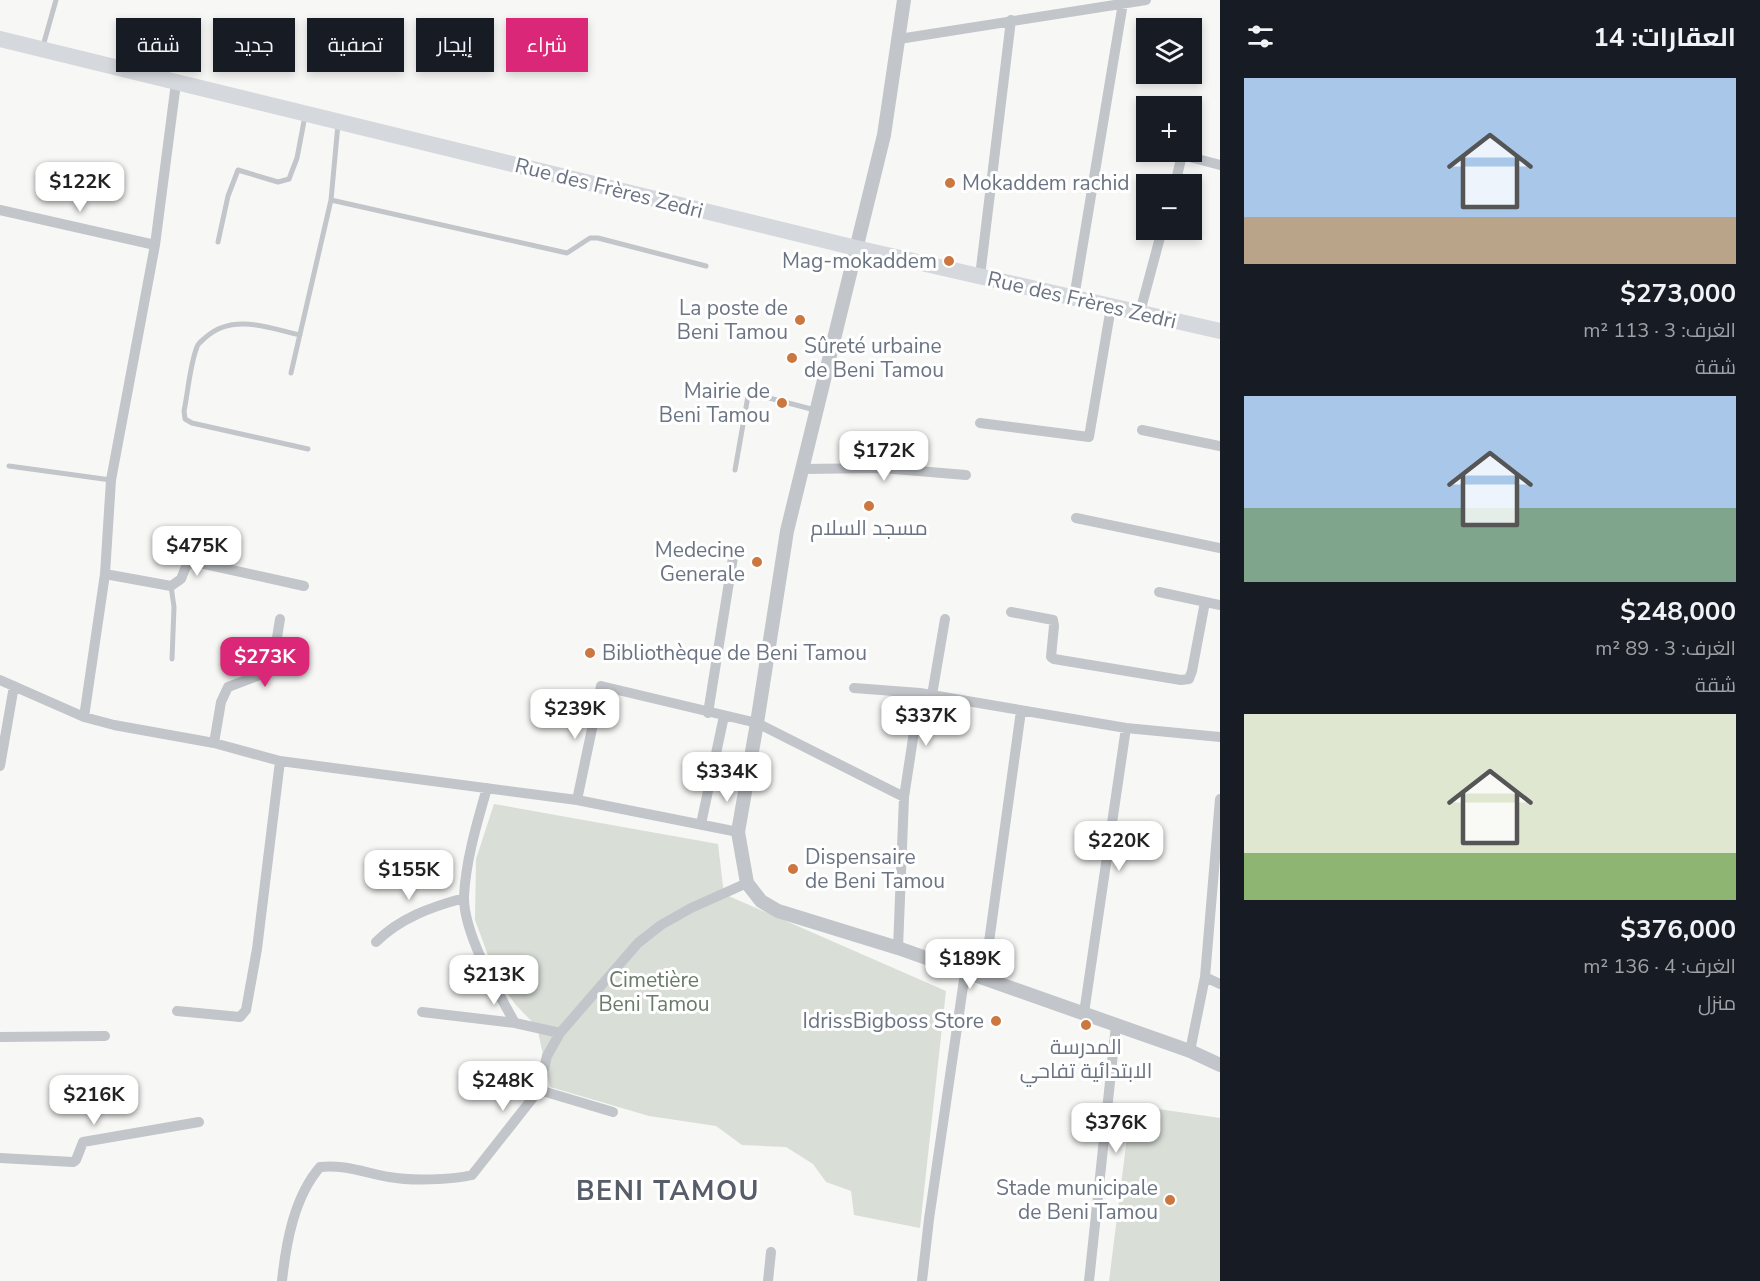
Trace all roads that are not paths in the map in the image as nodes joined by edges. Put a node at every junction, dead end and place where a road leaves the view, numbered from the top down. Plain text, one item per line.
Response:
1 (56, 0) edge
2 (903, 0) edge
3 (1146, 0) edge
4 (1123, 3) junction
5 (1011, 20) junction
6 (0, 39) edge
7 (899, 39) junction
8 (42, 51) junction
9 (176, 83) junction
10 (306, 115) junction
11 (339, 123) junction
12 (1220, 165) edge
13 (1177, 174) edge
14 (331, 200) junction
15 (0, 210) edge
16 (1159, 240) edge
17 (218, 242) dead end
18 (155, 244) junction
19 (856, 248) junction
20 (705, 266) dead end
21 (980, 276) junction
22 (1074, 298) junction
23 (1111, 307) junction
24 (1140, 312) junction
25 (1220, 331) edge
26 (300, 335) junction
27 (291, 373) dead end
28 (817, 410) junction
29 (980, 423) dead end
30 (1142, 430) dead end
31 (1220, 446) edge
32 (308, 449) dead end
33 (9, 465) dead end
34 (803, 468) junction
35 (735, 470) dead end
36 (966, 475) dead end
37 (111, 480) junction
38 (1076, 518) dead end
39 (1220, 548) edge
40 (734, 551) dead end
41 (105, 574) junction
42 (171, 586) junction
43 (304, 586) dead end
44 (1159, 592) dead end
45 (1205, 602) junction
46 (1220, 605) edge
47 (1011, 612) dead end
48 (280, 619) dead end
49 (945, 620) dead end
50 (172, 659) dead end
51 (0, 680) edge
52 (14, 686) junction
53 (854, 687) dead end
54 (926, 694) junction
55 (1022, 711) junction
56 (708, 713) junction
57 (723, 716) junction
58 (84, 717) junction
59 (758, 723) junction
60 (1126, 728) junction
61 (1220, 737) edge
62 (214, 743) junction
63 (280, 761) junction
64 (0, 766) edge
65 (487, 788) junction
66 (904, 798) junction
67 (1220, 799) edge
68 (577, 800) junction
69 (701, 824) junction
70 (738, 832) junction
71 (747, 883) junction
72 (1215, 896) edge
73 (464, 898) junction
74 (376, 942) dead end
75 (898, 948) junction
76 (965, 973) junction
77 (1205, 977) junction
78 (984, 978) junction
79 (1220, 984) edge
80 (177, 1011) dead end
81 (422, 1012) dead end
82 (1084, 1013) junction
83 (514, 1023) junction
84 (1116, 1025) junction
85 (560, 1033) junction
86 (105, 1036) dead end
87 (0, 1037) edge
88 (1190, 1051) junction
89 (1220, 1065) edge
90 (539, 1090) junction
91 (613, 1112) dead end
92 (199, 1122) dead end
93 (0, 1158) edge
94 (771, 1252) dead end
95 (282, 1281) edge
96 (768, 1281) edge
97 (922, 1281) edge
98 (1089, 1281) edge

1 - 8 lane
2 - 7 street
3 - 4 street
4 - 5 street
4 - 22 street
5 - 7 street
5 - 21 street
6 - 8 main road, Rue des Frères Zedri
7 - 19 street
8 - 9 main road, Rue des Frères Zedri
9 - 10 main road, Rue des Frères Zedri
9 - 18 street
10 - 11 main road, Rue des Frères Zedri
10 - 17 lane
11 - 14 lane
11 - 19 main road, Rue des Frères Zedri
12 - 13 street
14 - 20 lane
14 - 26 lane
15 - 18 street
16 - 24 street
18 - 37 street
19 - 21 main road, Rue des Frères Zedri
19 - 28 street
21 - 22 main road, Rue des Frères Zedri
22 - 23 main road, Rue des Frères Zedri
23 - 24 main road, Rue des Frères Zedri
23 - 29 street
24 - 25 main road, Rue des Frères Zedri
26 - 27 lane
26 - 32 lane
28 - 34 street
28 - 35 lane
30 - 31 street
33 - 37 lane
34 - 36 street
34 - 59 street
37 - 41 street
38 - 39 street
40 - 56 street
41 - 42 street
41 - 58 street
42 - 43 street
42 - 50 lane
44 - 45 street
45 - 46 street
45 - 47 street
48 - 62 street
49 - 54 street
51 - 52 street
52 - 58 street
52 - 64 street
53 - 54 street
54 - 55 street
54 - 66 street
55 - 60 street
55 - 78 street
56 - 57 street
56 - 68 street
57 - 59 street
57 - 69 street
58 - 62 street
59 - 66 street
59 - 70 street
60 - 61 street
60 - 82 street
62 - 63 street
63 - 65 street
63 - 80 street
65 - 68 street
65 - 73 street
66 - 75 street
67 - 72 street
68 - 69 street
69 - 70 street
70 - 71 street
71 - 75 street
71 - 85 street
72 - 77 street
73 - 74 street
73 - 83 street
75 - 76 street
76 - 78 street
76 - 97 street
77 - 79 street
77 - 88 street
78 - 82 street
81 - 83 street
82 - 84 street
83 - 85 street
84 - 88 street
84 - 98 street
85 - 90 street
86 - 87 street
88 - 89 street
90 - 91 street
90 - 95 street
92 - 93 street
94 - 96 street

